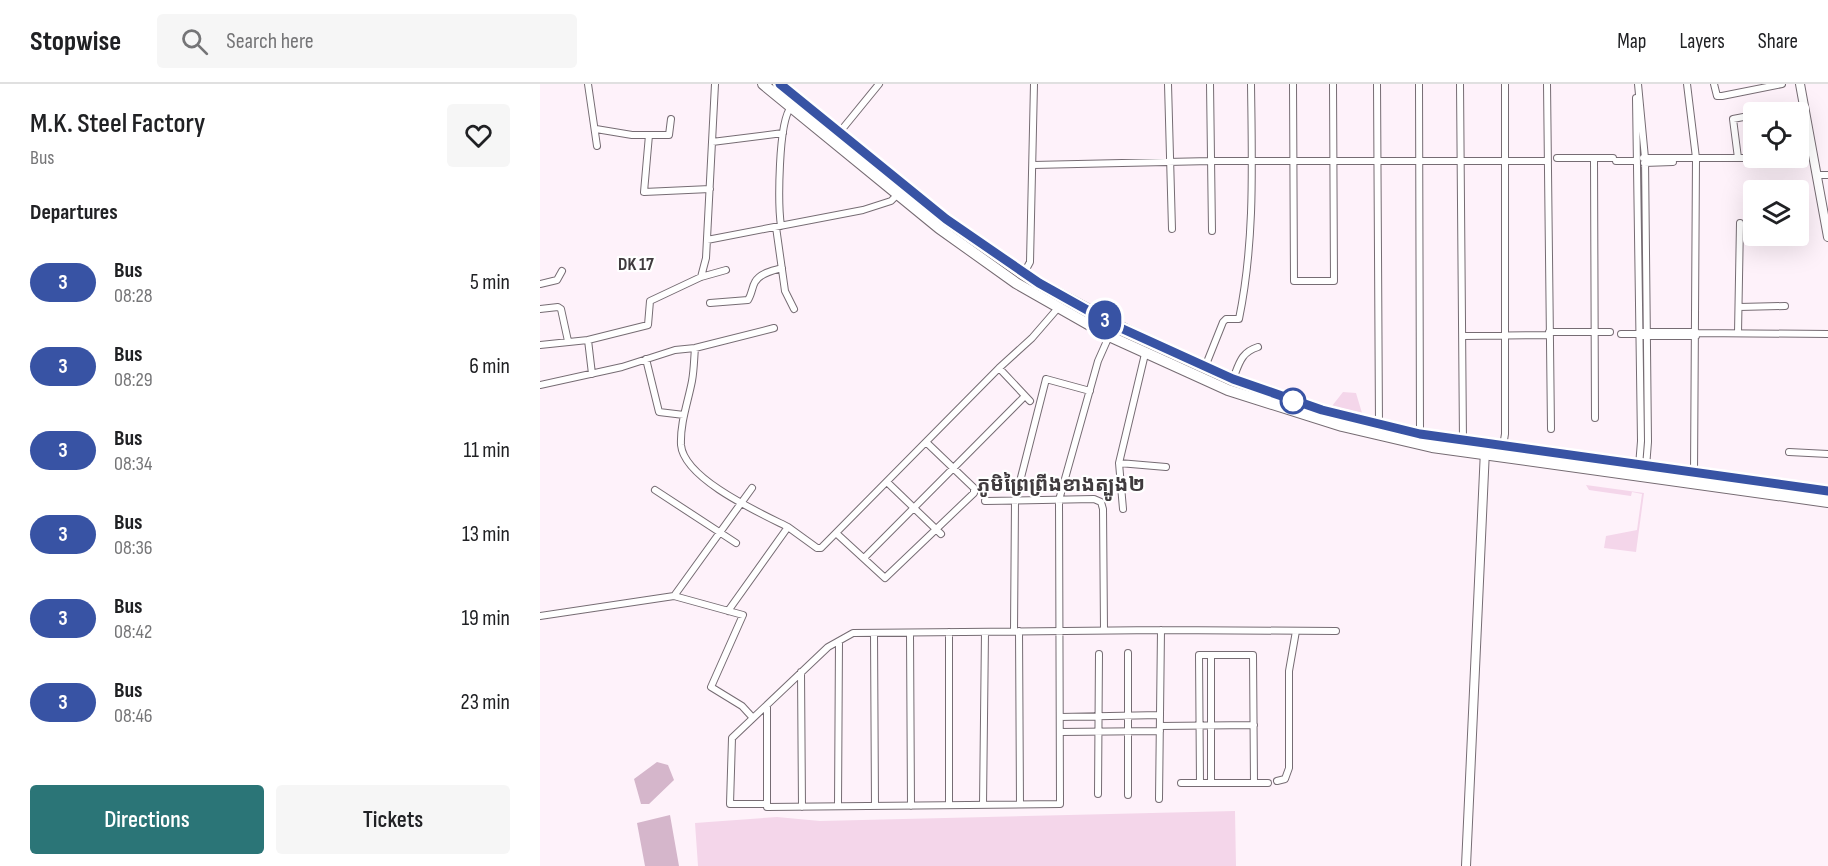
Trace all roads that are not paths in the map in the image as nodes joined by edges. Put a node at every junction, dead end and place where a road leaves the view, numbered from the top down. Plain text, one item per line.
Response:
1 (588, 84) edge
2 (715, 84) edge
3 (763, 84) edge
4 (780, 84) edge
5 (879, 84) edge
6 (1034, 84) edge
7 (1168, 84) edge
8 (1210, 84) edge
9 (1251, 84) edge
10 (1293, 84) edge
11 (1333, 84) edge
12 (1377, 84) edge
13 (1419, 84) edge
14 (1460, 84) edge
15 (1504, 84) edge
16 (1547, 84) edge
17 (1637, 84) edge
18 (1687, 84) edge
19 (1714, 84) edge
20 (1782, 84) edge
21 (1800, 84) edge
22 (791, 107) junction
23 (1743, 117) edge
24 (671, 119) dead end
25 (596, 129) junction
26 (783, 133) junction
27 (839, 133) junction
28 (650, 135) junction
29 (712, 142) junction
30 (597, 146) dead end
31 (1809, 157) edge
32 (1814, 157) junction
33 (1557, 158) dead end
34 (1738, 158) junction
35 (1743, 158) edge
36 (1594, 159) junction
37 (1696, 160) junction
38 (1252, 161) junction
39 (1293, 161) junction
40 (1333, 161) junction
41 (1420, 161) junction
42 (1461, 161) junction
43 (1505, 161) junction
44 (1548, 161) junction
45 (1637, 161) junction
46 (1645, 161) junction
47 (1170, 162) junction
48 (1211, 162) junction
49 (1376, 162) junction
50 (1033, 165) junction
51 (1817, 175) junction
52 (1828, 175) edge
53 (710, 189) junction
54 (897, 195) junction
55 (1825, 209) edge
56 (1740, 223) dead end
57 (778, 226) junction
58 (1172, 229) dead end
59 (1212, 231) dead end
60 (1828, 237) edge
61 (707, 240) junction
62 (782, 268) junction
63 (726, 270) dead end
64 (562, 271) dead end
65 (1024, 273) junction
66 (701, 277) junction
67 (540, 284) edge
68 (710, 303) dead end
69 (1785, 306) dead end
70 (1739, 307) junction
71 (1058, 308) junction
72 (540, 309) edge
73 (794, 309) dead end
74 (1114, 325) junction
75 (774, 328) dead end
76 (1596, 332) junction
77 (1610, 332) dead end
78 (1738, 333) junction
79 (1549, 334) junction
80 (1620, 334) dead end
81 (1643, 334) junction
82 (1696, 334) junction
83 (1828, 334) edge
84 (1109, 336) junction
85 (1463, 336) junction
86 (1505, 336) junction
87 (588, 339) junction
88 (568, 341) junction
89 (540, 345) edge
90 (1257, 347) dead end
91 (695, 348) junction
92 (1145, 354) junction
93 (646, 359) junction
94 (999, 368) junction
95 (1204, 368) junction
96 (592, 374) junction
97 (1233, 379) junction
98 (540, 385) edge
99 (1090, 392) junction
100 (684, 415) junction
101 (1595, 418) dead end
102 (1379, 425) junction
103 (1551, 429) dead end
104 (1420, 434) junction
105 (926, 442) junction
106 (1463, 442) junction
107 (1485, 450) junction
108 (1502, 452) junction
109 (1789, 452) dead end
110 (1828, 454) edge
111 (1119, 463) junction
112 (1643, 467) junction
113 (1166, 468) dead end
114 (953, 469) junction
115 (1694, 479) junction
116 (886, 482) junction
117 (752, 488) dead end
118 (655, 490) dead end
119 (1828, 491) edge
120 (1059, 500) junction
121 (985, 501) dead end
122 (1015, 501) junction
123 (1828, 502) edge
124 (741, 503) junction
125 (1123, 509) dead end
126 (915, 510) junction
127 (788, 527) junction
128 (938, 532) junction
129 (836, 533) junction
130 (720, 534) junction
131 (736, 543) dead end
132 (864, 558) junction
133 (675, 596) junction
134 (728, 611) junction
135 (540, 616) edge
136 (1104, 630) junction
137 (1161, 630) junction
138 (1061, 631) junction
139 (1336, 631) dead end
140 (950, 632) junction
141 (985, 632) junction
142 (1017, 632) junction
143 (1296, 632) junction
144 (874, 633) junction
145 (910, 633) junction
146 (839, 641) junction
147 (1128, 653) dead end
148 (1099, 654) dead end
149 (1211, 655) junction
150 (801, 672) junction
151 (766, 705) junction
152 (1160, 715) junction
153 (1128, 716) junction
154 (1060, 717) junction
155 (1099, 717) junction
156 (753, 718) junction
157 (1200, 725) junction
158 (1211, 725) junction
159 (1254, 725) junction
160 (1160, 728) junction
161 (1098, 731) junction
162 (1128, 731) junction
163 (1060, 732) junction
164 (1277, 781) dead end
165 (1180, 783) dead end
166 (1200, 783) junction
167 (1211, 783) junction
168 (1254, 783) junction
169 (1268, 783) dead end
170 (1098, 794) dead end
171 (1128, 795) dead end
172 (1159, 799) dead end
173 (766, 804) junction
174 (1020, 804) junction
175 (949, 805) junction
176 (983, 805) junction
177 (838, 806) junction
178 (875, 806) junction
179 (911, 806) junction
180 (802, 807) junction
181 (1466, 866) edge

1 - 25 street
2 - 29 street
3 - 22 highway
4 - 27 highway
5 - 27 street
6 - 50 street
7 - 47 street
8 - 48 street
9 - 38 street
10 - 39 street
11 - 40 street
12 - 49 street
13 - 41 street
14 - 42 street
15 - 43 street
16 - 44 street
17 - 45 street
17 - 46 street
18 - 37 street
19 - 20 street
21 - 32 street
22 - 26 street
22 - 54 highway
23 - 34 street
24 - 28 street
25 - 28 street
25 - 30 street
26 - 29 street
26 - 57 street
27 - 65 highway
28 - 53 street
29 - 53 street
31 - 32 street
32 - 51 street
33 - 36 street
34 - 35 street
34 - 37 street
36 - 45 street
36 - 76 street
37 - 46 street
37 - 82 street
38 - 39 street
38 - 48 street
38 - 95 street
39 - 40 street
39 - 40 street
40 - 49 street
41 - 42 street
41 - 49 street
41 - 104 street
42 - 43 street
42 - 85 street
43 - 44 street
43 - 86 street
44 - 79 street
45 - 46 street
45 - 81 street
46 - 81 street
47 - 48 street
47 - 50 street
47 - 58 street
48 - 59 street
49 - 102 street
50 - 65 street
51 - 52 street
51 - 55 street
53 - 61 street
54 - 57 street
54 - 71 highway
55 - 60 street
56 - 70 street
57 - 61 street
57 - 62 street
61 - 66 street
62 - 68 street
62 - 73 street
63 - 66 street
64 - 67 street
65 - 74 highway
66 - 87 street
69 - 70 street
70 - 78 street
71 - 84 highway
71 - 94 street
72 - 88 street
74 - 84 street
74 - 95 highway
75 - 91 street
76 - 77 street
76 - 79 street
76 - 101 street
78 - 82 street
78 - 83 street
79 - 86 street
79 - 103 street
80 - 81 street
81 - 82 street
81 - 112 street
82 - 115 street
84 - 92 highway
84 - 99 street
85 - 86 street
85 - 106 street
86 - 108 street
87 - 88 street
87 - 96 street
88 - 89 street
90 - 97 street
91 - 93 street
91 - 100 street
92 - 107 highway
92 - 111 street
93 - 96 street
93 - 100 street
94 - 105 street
94 - 114 street
95 - 97 highway
96 - 98 street
97 - 102 highway
99 - 120 street
99 - 122 street
100 - 124 street
102 - 104 highway
104 - 106 highway
105 - 114 street
105 - 116 street
106 - 107 highway
107 - 108 highway
107 - 181 street
108 - 112 highway
108 - 115 highway
109 - 110 street
111 - 113 street
111 - 125 street
112 - 115 highway
114 - 126 street
114 - 128 street
115 - 119 highway
115 - 123 highway
116 - 126 street
116 - 129 street
117 - 124 street
118 - 130 street
120 - 122 street
120 - 136 street
120 - 138 street
121 - 122 street
122 - 142 street
124 - 127 street
124 - 130 street
126 - 128 street
126 - 132 street
127 - 129 street
127 - 134 street
128 - 132 street
129 - 132 street
130 - 131 street
130 - 133 street
133 - 134 street
133 - 135 street
134 - 156 street
136 - 137 street
136 - 138 street
137 - 143 street
137 - 152 street
138 - 142 street
138 - 154 street
139 - 143 street
140 - 141 street
140 - 145 street
140 - 175 street
141 - 142 street
141 - 176 street
142 - 174 street
143 - 164 street
144 - 145 street
144 - 146 street
144 - 178 street
145 - 179 street
146 - 150 street
146 - 177 street
147 - 153 street
148 - 155 street
149 - 157 street
149 - 158 street
149 - 159 street
150 - 151 street
150 - 180 street
151 - 156 street
151 - 173 street
152 - 153 street
152 - 160 street
153 - 155 street
153 - 162 street
154 - 155 street
154 - 163 street
155 - 161 street
156 - 173 street
157 - 158 street
157 - 160 street
157 - 166 street
158 - 159 street
158 - 167 street
159 - 168 street
160 - 162 street
160 - 172 street
161 - 162 street
161 - 163 street
161 - 170 street
162 - 171 street
163 - 174 street
165 - 166 street
166 - 167 street
167 - 168 street
168 - 169 street
173 - 180 street
174 - 176 street
175 - 176 street
175 - 179 street
177 - 178 street
177 - 180 street
178 - 179 street

